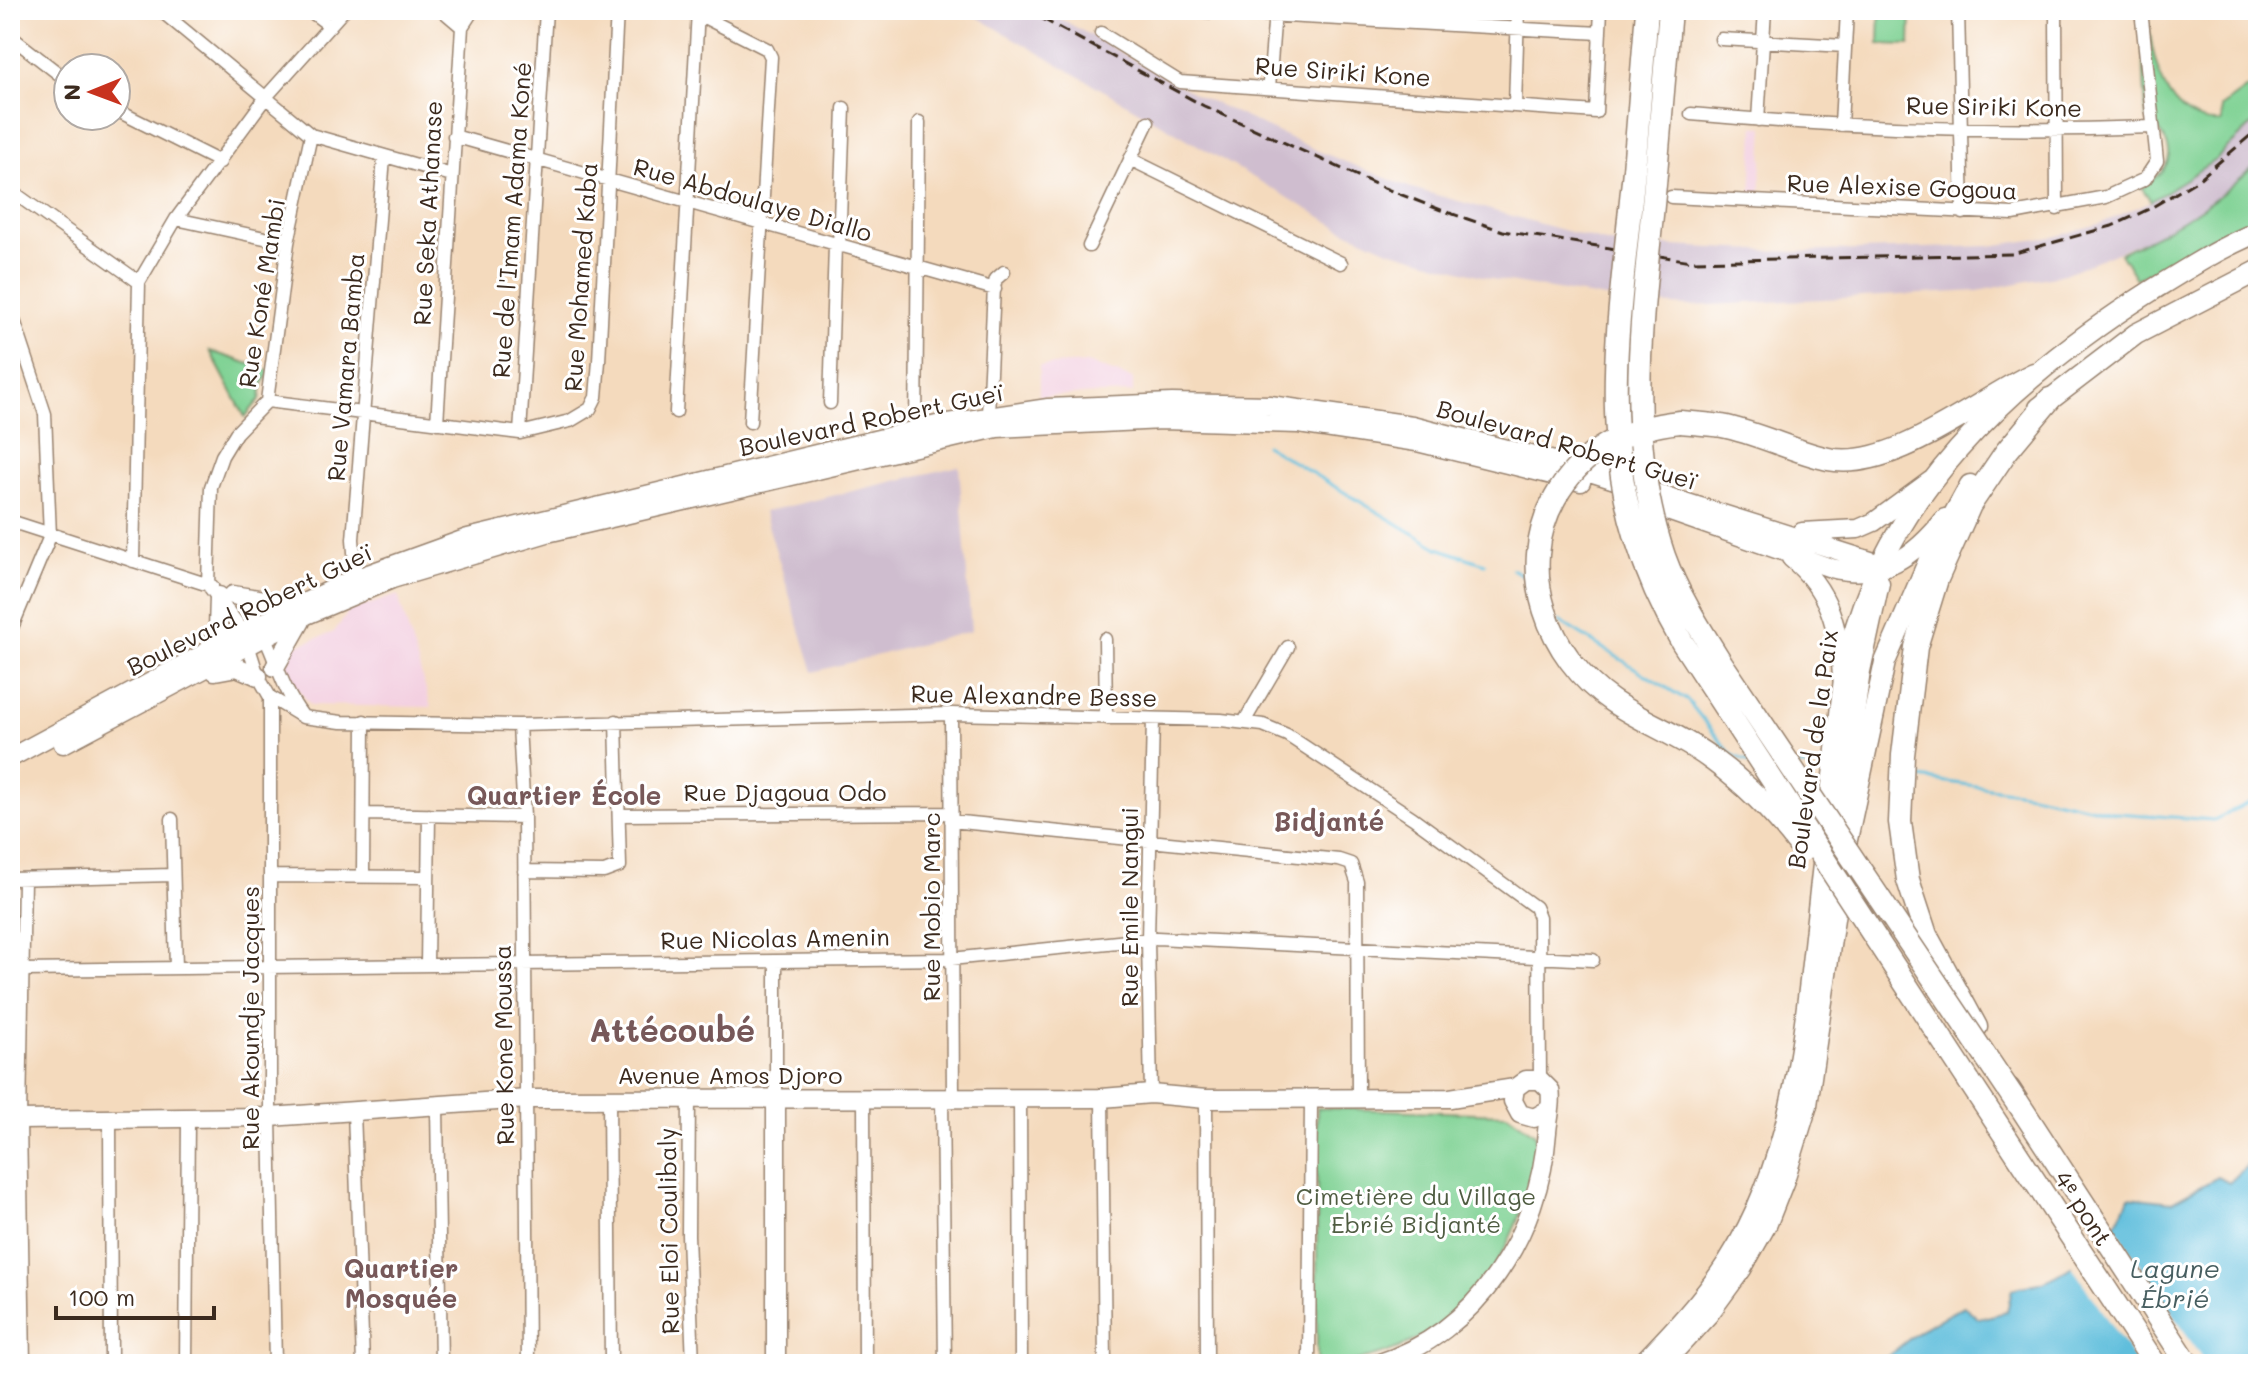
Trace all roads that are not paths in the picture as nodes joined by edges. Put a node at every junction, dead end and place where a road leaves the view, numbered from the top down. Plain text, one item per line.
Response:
1 (160, 10) edge
2 (309, 10) edge
3 (344, 10) edge
4 (442, 10) edge
5 (473, 10) edge
6 (546, 10) edge
7 (617, 10) edge
8 (1175, 10) edge
9 (1518, 10) edge
10 (1601, 10) edge
11 (1647, 10) edge
12 (1670, 10) edge
13 (1765, 10) edge
14 (1847, 10) edge
15 (1958, 10) edge
16 (2056, 10) edge
17 (2141, 10) edge
18 (695, 11) edge
19 (1275, 13) edge
20 (330, 26) junction
21 (462, 27) junction
22 (1517, 28) junction
23 (1101, 33) dead end
24 (1600, 33) junction
25 (10, 36) edge
26 (1721, 39) dead end
27 (1763, 42) junction
28 (1845, 46) junction
29 (52, 69) edge
30 (1269, 88) junction
31 (266, 97) junction
32 (1515, 106) junction
33 (844, 108) dead end
34 (1691, 114) dead end
35 (132, 118) edge
36 (1758, 120) junction
37 (919, 122) dead end
38 (1148, 122) dead end
39 (1841, 125) junction
40 (2152, 127) junction
41 (1961, 128) junction
42 (2058, 130) junction
43 (311, 135) junction
44 (454, 136) junction
45 (384, 158) junction
46 (535, 159) junction
47 (1130, 159) junction
48 (220, 162) junction
49 (1645, 171) junction
50 (452, 175) junction
51 (611, 182) junction
52 (10, 190) edge
53 (1671, 197) dead end
54 (686, 203) junction
55 (2057, 209) junction
56 (1963, 213) junction
57 (176, 219) junction
58 (764, 225) junction
59 (2258, 232) edge
60 (288, 243) junction
61 (1089, 246) dead end
62 (837, 247) junction
63 (1341, 263) dead end
64 (917, 268) junction
65 (2258, 271) edge
66 (1004, 272) dead end
67 (139, 282) junction
68 (995, 289) junction
69 (10, 308) edge
70 (2034, 374) junction
71 (2050, 399) junction
72 (267, 401) junction
73 (830, 403) dead end
74 (676, 412) dead end
75 (363, 413) junction
76 (988, 415) junction
77 (750, 422) dead end
78 (437, 423) junction
79 (916, 430) junction
80 (520, 433) junction
81 (1934, 478) junction
82 (1971, 484) junction
83 (10, 521) edge
84 (50, 536) junction
85 (1782, 540) junction
86 (133, 561) junction
87 (1876, 570) junction
88 (356, 578) junction
89 (220, 592) junction
90 (302, 610) junction
91 (10, 632) edge
92 (255, 635) junction
93 (1105, 639) dead end
94 (1288, 647) dead end
95 (208, 652) junction
96 (266, 671) junction
97 (193, 676) junction
98 (1843, 693) junction
99 (270, 697) junction
100 (951, 714) junction
101 (303, 717) junction
102 (1106, 718) junction
103 (1153, 719) junction
104 (364, 721) junction
105 (616, 721) junction
106 (1244, 722) junction
107 (519, 725) junction
108 (10, 758) edge
109 (10, 771) edge
110 (364, 814) junction
111 (429, 815) junction
112 (620, 815) junction
113 (524, 817) junction
114 (951, 817) junction
115 (172, 819) dead end
116 (1150, 840) junction
117 (1842, 863) junction
118 (524, 871) junction
119 (173, 875) junction
120 (363, 875) junction
121 (270, 876) junction
122 (428, 877) junction
123 (10, 879) edge
124 (24, 879) junction
125 (1148, 939) junction
126 (1357, 948) junction
127 (1539, 958) junction
128 (951, 959) junction
129 (1593, 960) dead end
130 (776, 963) junction
131 (427, 965) junction
132 (523, 965) junction
133 (270, 966) junction
134 (176, 968) junction
135 (16, 970) edge
136 (1540, 1080) junction
137 (1969, 1081) junction
138 (1515, 1088) junction
139 (1151, 1094) junction
140 (689, 1097) junction
141 (776, 1097) junction
142 (864, 1098) junction
143 (1020, 1098) junction
144 (1102, 1098) junction
145 (1450, 1098) junction
146 (527, 1099) junction
147 (609, 1099) junction
148 (948, 1099) junction
149 (1206, 1099) junction
150 (1311, 1099) junction
151 (1358, 1099) junction
152 (2017, 1103) junction
153 (437, 1107) junction
154 (1515, 1108) junction
155 (1548, 1110) junction
156 (354, 1111) junction
157 (270, 1117) junction
158 (15, 1120) edge
159 (110, 1120) junction
160 (188, 1120) junction
161 (24, 1364) edge
162 (111, 1364) edge
163 (186, 1364) edge
164 (275, 1364) edge
165 (363, 1364) edge
166 (441, 1364) edge
167 (528, 1364) edge
168 (611, 1364) edge
169 (693, 1364) edge
170 (776, 1364) edge
171 (865, 1364) edge
172 (945, 1364) edge
173 (1021, 1364) edge
174 (1105, 1364) edge
175 (1207, 1364) edge
176 (1309, 1364) edge
177 (1377, 1364) edge
178 (1642, 1364) edge
179 (1662, 1364) edge
180 (2155, 1364) edge
181 (2188, 1364) edge

1 - 31 street
2 - 20 street
3 - 20 street
4 - 21 street
5 - 21 street, Rue Seka Athanase
6 - 46 street, Rue de l'Imam Adama Koné
7 - 51 street, Rue Mohamed Kaba
8 - 19 street
9 - 22 street
10 - 24 street
11 - 49 highway
12 - 49 highway
13 - 27 street
14 - 28 street
15 - 41 street
16 - 42 street
17 - 40 street, Rue Alexise Gogoua
18 - 54 street
18 - 58 street
19 - 22 street
19 - 30 street
20 - 31 street
21 - 44 street, Rue Seka Athanase
22 - 24 street
22 - 32 street
23 - 30 street, Rue Siriki Kone
24 - 32 street, Rue Siriki Kone
25 - 29 street
26 - 27 street
27 - 28 street
27 - 36 street
28 - 39 street
30 - 32 street, Rue Siriki Kone
31 - 43 street
31 - 48 street
33 - 62 street
34 - 36 street, Rue Siriki Kone
35 - 48 street
36 - 39 street, Rue Siriki Kone
37 - 64 street
38 - 47 street
39 - 41 street, Rue Siriki Kone
40 - 42 street, Rue Siriki Kone
40 - 55 street, Rue Alexise Gogoua
41 - 42 street, Rue Siriki Kone
41 - 56 street
42 - 55 street
43 - 45 street
43 - 60 street, Rue Koné Mambi
44 - 46 street, Rue Abdoulaye Diallo
44 - 50 street, Rue Seka Athanase
45 - 50 street
45 - 75 street, Rue Vamara Bamba
46 - 51 street, Rue Abdoulaye Diallo
46 - 80 street, Rue de l'Imam Adama Koné
47 - 61 street
47 - 63 street
48 - 57 street
49 - 137 highway, bridge
49 - 152 highway, bridge
50 - 78 street, Rue Seka Athanase
51 - 54 street, Rue Abdoulaye Diallo
51 - 80 street, Rue Mohamed Kaba
52 - 67 street
53 - 56 street, Rue Alexise Gogoua
54 - 58 street, Rue Abdoulaye Diallo
54 - 74 street
55 - 56 street, Rue Alexise Gogoua
57 - 60 street
57 - 67 street
58 - 62 street, Rue Abdoulaye Diallo
58 - 77 street
59 - 70 main road, Boulevard de la Paix
60 - 72 street, Rue Koné Mambi
62 - 64 street, Rue Abdoulaye Diallo
62 - 73 street
64 - 68 street, Rue Abdoulaye Diallo
64 - 79 street
65 - 71 main road, Boulevard de la Paix
66 - 68 street
67 - 86 street
68 - 76 street
69 - 84 street
70 - 81 main road, Boulevard de la Paix
70 - 137 highway, bridge
71 - 82 main road, Boulevard de la Paix
71 - 152 highway, bridge
72 - 75 street, Rue Mohamed Kaba
72 - 89 street, Rue Koné Mambi
75 - 78 street, Rue Mohamed Kaba
75 - 88 street, Rue Vamara Bamba
76 - 79 main road, Boulevard Robert Gueï
76 - 85 main road, Boulevard Robert Gueï
78 - 80 street, Rue Mohamed Kaba
79 - 88 main road, Boulevard Robert Gueï
81 - 85 main road, Boulevard Robert Gueï
81 - 87 main road, Boulevard de la Paix
82 - 87 main road, Boulevard de la Paix
82 - 117 main road, Boulevard de la Paix
83 - 84 street
84 - 86 street
84 - 91 street
85 - 87 main road, Boulevard Robert Gueï
85 - 90 main road, Boulevard Robert Gueï
85 - 98 main road, Boulevard Robert Gueï
86 - 89 street
87 - 98 main road, Boulevard de la Paix
87 - 117 main road, Boulevard de la Paix
88 - 90 main road, Boulevard Robert Gueï
89 - 90 main road
89 - 92 street
89 - 92 street
89 - 95 main road
90 - 92 main road, Boulevard Robert Gueï
90 - 96 main road
92 - 95 main road, Boulevard Robert Gueï
92 - 96 street
92 - 96 street
92 - 97 main road, Boulevard Robert Gueï
93 - 102 street
94 - 106 street
95 - 108 main road, Boulevard Robert Gueï
96 - 97 main road
96 - 99 street, Rue Akoundje Jacques
96 - 101 street
97 - 109 main road, Boulevard Robert Gueï
98 - 178 main road, Boulevard de la Paix
99 - 101 street, Rue Alexandre Besse
99 - 121 street, Rue Akoundje Jacques
100 - 102 street, Rue Alexandre Besse
100 - 105 street, Rue Alexandre Besse
100 - 114 street, Rue Mobio Marc
101 - 104 street, Rue Alexandre Besse
102 - 103 street, Rue Alexandre Besse
103 - 106 street, Rue Alexandre Besse
103 - 116 street, Rue Emile Nangui
104 - 107 street, Rue Alexandre Besse
104 - 110 street
105 - 107 street, Rue Alexandre Besse
105 - 112 street
106 - 127 street, Rue Alexandre Besse
107 - 113 street, Rue Kone Moussa
110 - 111 street
110 - 120 street
111 - 113 street
111 - 122 street
112 - 114 street, Rue Djagoua Odo
112 - 118 street
113 - 118 street, Rue Kone Moussa
114 - 116 street, Rue Djagoua Odo
114 - 128 street, Rue Mobio Marc
115 - 119 street
116 - 125 street, Rue Emile Nangui
116 - 126 street, Rue Djagoua Odo
117 - 179 main road, Boulevard de la Paix
118 - 132 street, Rue Kone Moussa
119 - 124 street
119 - 134 street
120 - 121 street
120 - 122 street
121 - 133 street, Rue Akoundje Jacques
122 - 131 street
123 - 124 street
124 - 135 street
125 - 126 street, Rue Nicolas Amenin
125 - 128 street, Rue Nicolas Amenin
125 - 139 street, Rue Emile Nangui
126 - 127 street, Rue Nicolas Amenin
126 - 151 street
127 - 129 street, Rue Nicolas Amenin
127 - 136 street, Rue Alexandre Besse
128 - 130 street, Rue Nicolas Amenin
128 - 148 street, Rue Mobio Marc
130 - 132 street, Rue Nicolas Amenin
130 - 141 street
131 - 132 street, Rue Nicolas Amenin
131 - 133 street, Rue Nicolas Amenin
132 - 146 street, Rue Kone Moussa
133 - 134 street, Rue Nicolas Amenin
133 - 157 street, Rue Akoundje Jacques
134 - 135 street, Rue Nicolas Amenin
135 - 158 street
136 - 138 main road
136 - 155 main road
137 - 180 highway, 4ᵉ pont
138 - 145 main road, Avenue Amos Djoro
138 - 154 main road
139 - 144 main road, Avenue Amos Djoro
139 - 149 main road, Avenue Amos Djoro
140 - 141 main road, Avenue Amos Djoro
140 - 147 main road, Avenue Amos Djoro
140 - 169 street, Rue Eloi Coulibaly
141 - 142 main road, Avenue Amos Djoro
141 - 170 main road
142 - 148 main road, Avenue Amos Djoro
142 - 171 street
143 - 144 main road, Avenue Amos Djoro
143 - 148 main road, Avenue Amos Djoro
143 - 173 street
144 - 174 street
145 - 151 main road, Avenue Amos Djoro
145 - 154 main road, Avenue Amos Djoro
146 - 147 main road, Avenue Amos Djoro
146 - 153 main road, Avenue Amos Djoro
146 - 167 street, Rue Kone Moussa
147 - 168 street
148 - 172 street, Rue Mobio Marc
149 - 150 main road, Avenue Amos Djoro
149 - 175 street
150 - 151 main road, Avenue Amos Djoro
150 - 176 street
152 - 181 highway, 4ᵉ pont
153 - 156 main road, Avenue Amos Djoro
153 - 166 street
154 - 155 main road
155 - 177 main road
156 - 157 main road, Avenue Amos Djoro
156 - 165 street
157 - 160 main road, Avenue Amos Djoro
157 - 164 street, Rue Akoundje Jacques
158 - 159 main road, Avenue Amos Djoro
158 - 161 street
159 - 160 main road, Avenue Amos Djoro
159 - 162 street
160 - 163 street

